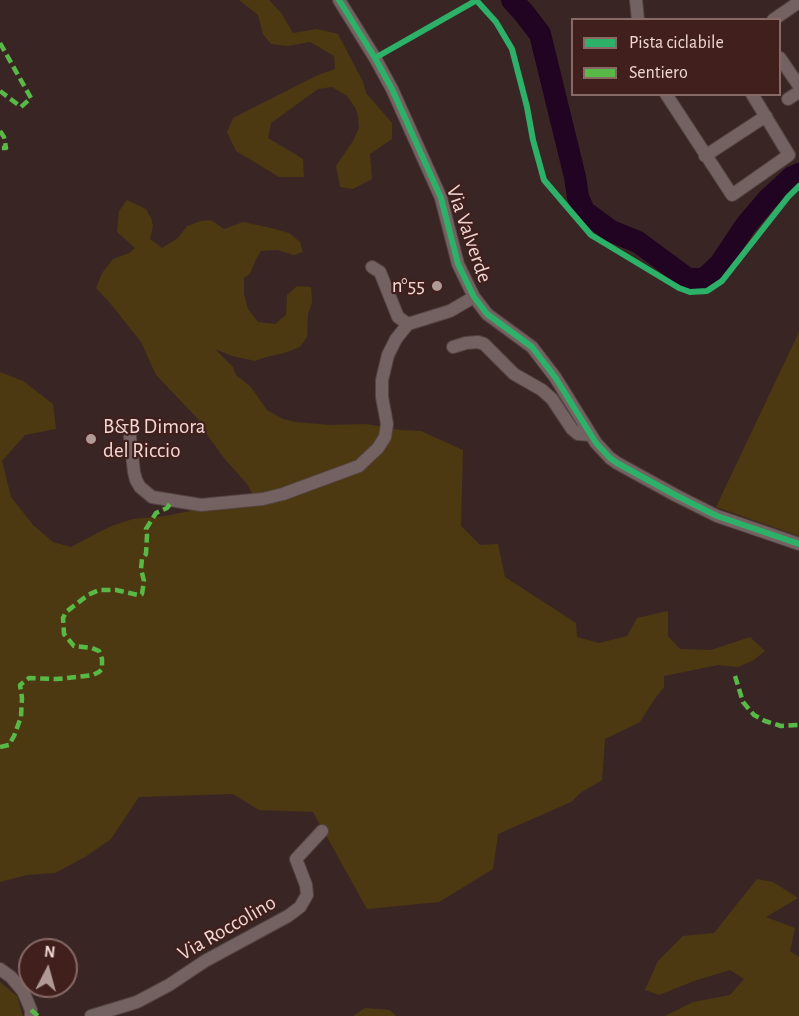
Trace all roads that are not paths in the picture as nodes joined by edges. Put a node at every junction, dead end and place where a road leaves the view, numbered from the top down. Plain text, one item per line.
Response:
1 (339, 0) edge
2 (636, 0) edge
3 (799, 2) edge
4 (638, 18) edge
5 (776, 18) edge
6 (781, 59) edge
7 (799, 86) edge
8 (667, 96) edge
9 (753, 96) edge
10 (766, 116) junction
11 (705, 156) junction
12 (372, 267) dead end
13 (474, 297) junction
14 (408, 324) junction
15 (453, 347) dead end
16 (591, 435) junction
17 (130, 437) dead end
18 (799, 544) edge
19 (322, 831) dead end
20 (0, 969) edge
21 (34, 1014) edge
22 (91, 1016) edge

1 - 13 street, Via Valverde
2 - 4 street
3 - 5 street
6 - 7 street
8 - 11 street
9 - 10 street
10 - 11 street
10 - 11 street
12 - 14 street
13 - 14 street, Via Valverde
13 - 16 street, Via Valverde
14 - 17 street
15 - 16 street, Via Valverde
16 - 18 street, Via Valverde
19 - 22 street, Via Roccolino
20 - 21 street

